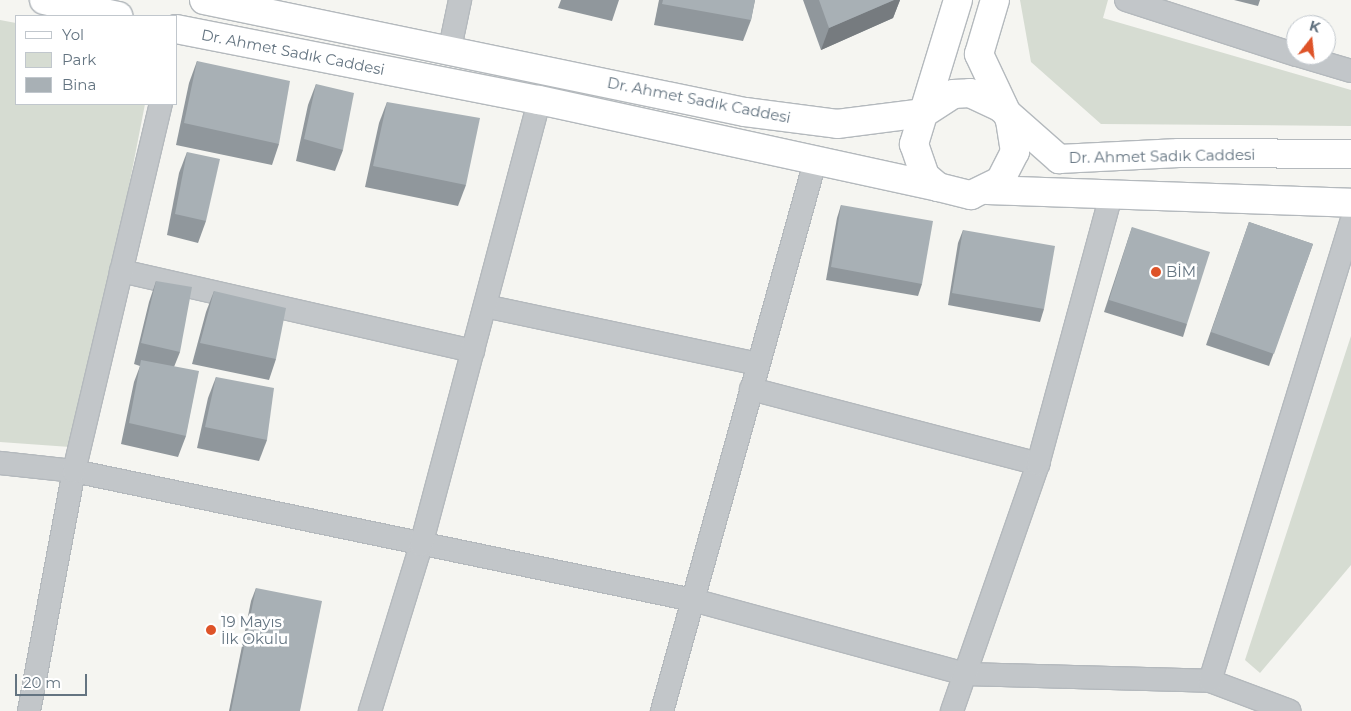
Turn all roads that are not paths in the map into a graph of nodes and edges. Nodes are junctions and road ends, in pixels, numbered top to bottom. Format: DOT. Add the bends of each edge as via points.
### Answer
graph roads {
  1 [pos="44,0"];
  2 [pos="204,0"];
  3 [pos="460,0"];
  4 [pos="958,0"];
  5 [pos="995,0"];
  6 [pos="1126,0"];
  7 [pos="113,15"];
  8 [pos="178,32"];
  9 [pos="450,48"];
  10 [pos="1286,52"];
  11 [pos="1330,65"];
  12 [pos="1351,71"];
  13 [pos="539,100"];
  14 [pos="161,105"];
  15 [pos="924,112"];
  16 [pos="1010,120"];
  17 [pos="1351,154"];
  18 [pos="815,162"];
  19 [pos="938,187"];
  20 [pos="987,190"];
  21 [pos="1111,196"];
  22 [pos="1351,203"];
  23 [pos="1351,222"];
  24 [pos="121,271"];
  25 [pos="485,306"];
  26 [pos="473,351"];
  27 [pos="758,364"];
  28 [pos="751,389"];
  29 [pos="0,463"];
  30 [pos="1038,464"];
  31 [pos="74,470"];
  32 [pos="422,545"];
  33 [pos="693,600"];
  34 [pos="965,674"];
  35 [pos="1210,681"];
  36 [pos="30,711"];
  37 [pos="370,711"];
  38 [pos="662,711"];
  39 [pos="952,711"];
  40 [pos="1290,711"];
  1 -- 7 [label="street"];
  2 -- 9 [label="street, Dr. Ahmet Sadık Caddesi"];
  3 -- 9 [label="street"];
  4 -- 15 [label="street"];
  5 -- 16 [label="street" via="979,54"];
  6 -- 10 [label="street"];
  8 -- 13 [label="street, Dr. Ahmet Sadık Caddesi"];
  9 -- 15 [label="street, Dr. Ahmet Sadık Caddesi" via="754,114 836,124"];
  11 -- 12 [label="street"];
  13 -- 18 [label="street, Dr. Ahmet Sadık Caddesi"];
  13 -- 25 [label="street"];
  14 -- 24 [label="street"];
  15 -- 16 [label="street, Dr. Ahmet Sadık Caddesi" via="952,94 970,94 987,98"];
  15 -- 19 [label="street" via="916,128 917,162"];
  16 -- 17 [label="street, Dr. Ahmet Sadık Caddesi" via="1059,159 1179,153"];
  16 -- 20 [label="street" via="1015,136 1013,160 1000,180"];
  18 -- 19 [label="street, Dr. Ahmet Sadık Caddesi"];
  18 -- 27 [label="street"];
  19 -- 20 [label="street" via="971,194"];
  20 -- 21 [label="street"];
  21 -- 22 [label="street"];
  21 -- 30 [label="street"];
  23 -- 35 [label="street"];
  24 -- 26 [label="street"];
  24 -- 31 [label="street"];
  25 -- 26 [label="street"];
  25 -- 27 [label="street"];
  26 -- 32 [label="street"];
  27 -- 28 [label="street"];
  28 -- 30 [label="street"];
  28 -- 33 [label="street"];
  29 -- 31 [label="street"];
  30 -- 34 [label="street"];
  31 -- 32 [label="street"];
  31 -- 36 [label="street"];
  32 -- 33 [label="street"];
  32 -- 37 [label="street"];
  33 -- 34 [label="street"];
  33 -- 38 [label="street"];
  34 -- 35 [label="street"];
  34 -- 39 [label="street"];
  35 -- 40 [label="street"];
}
